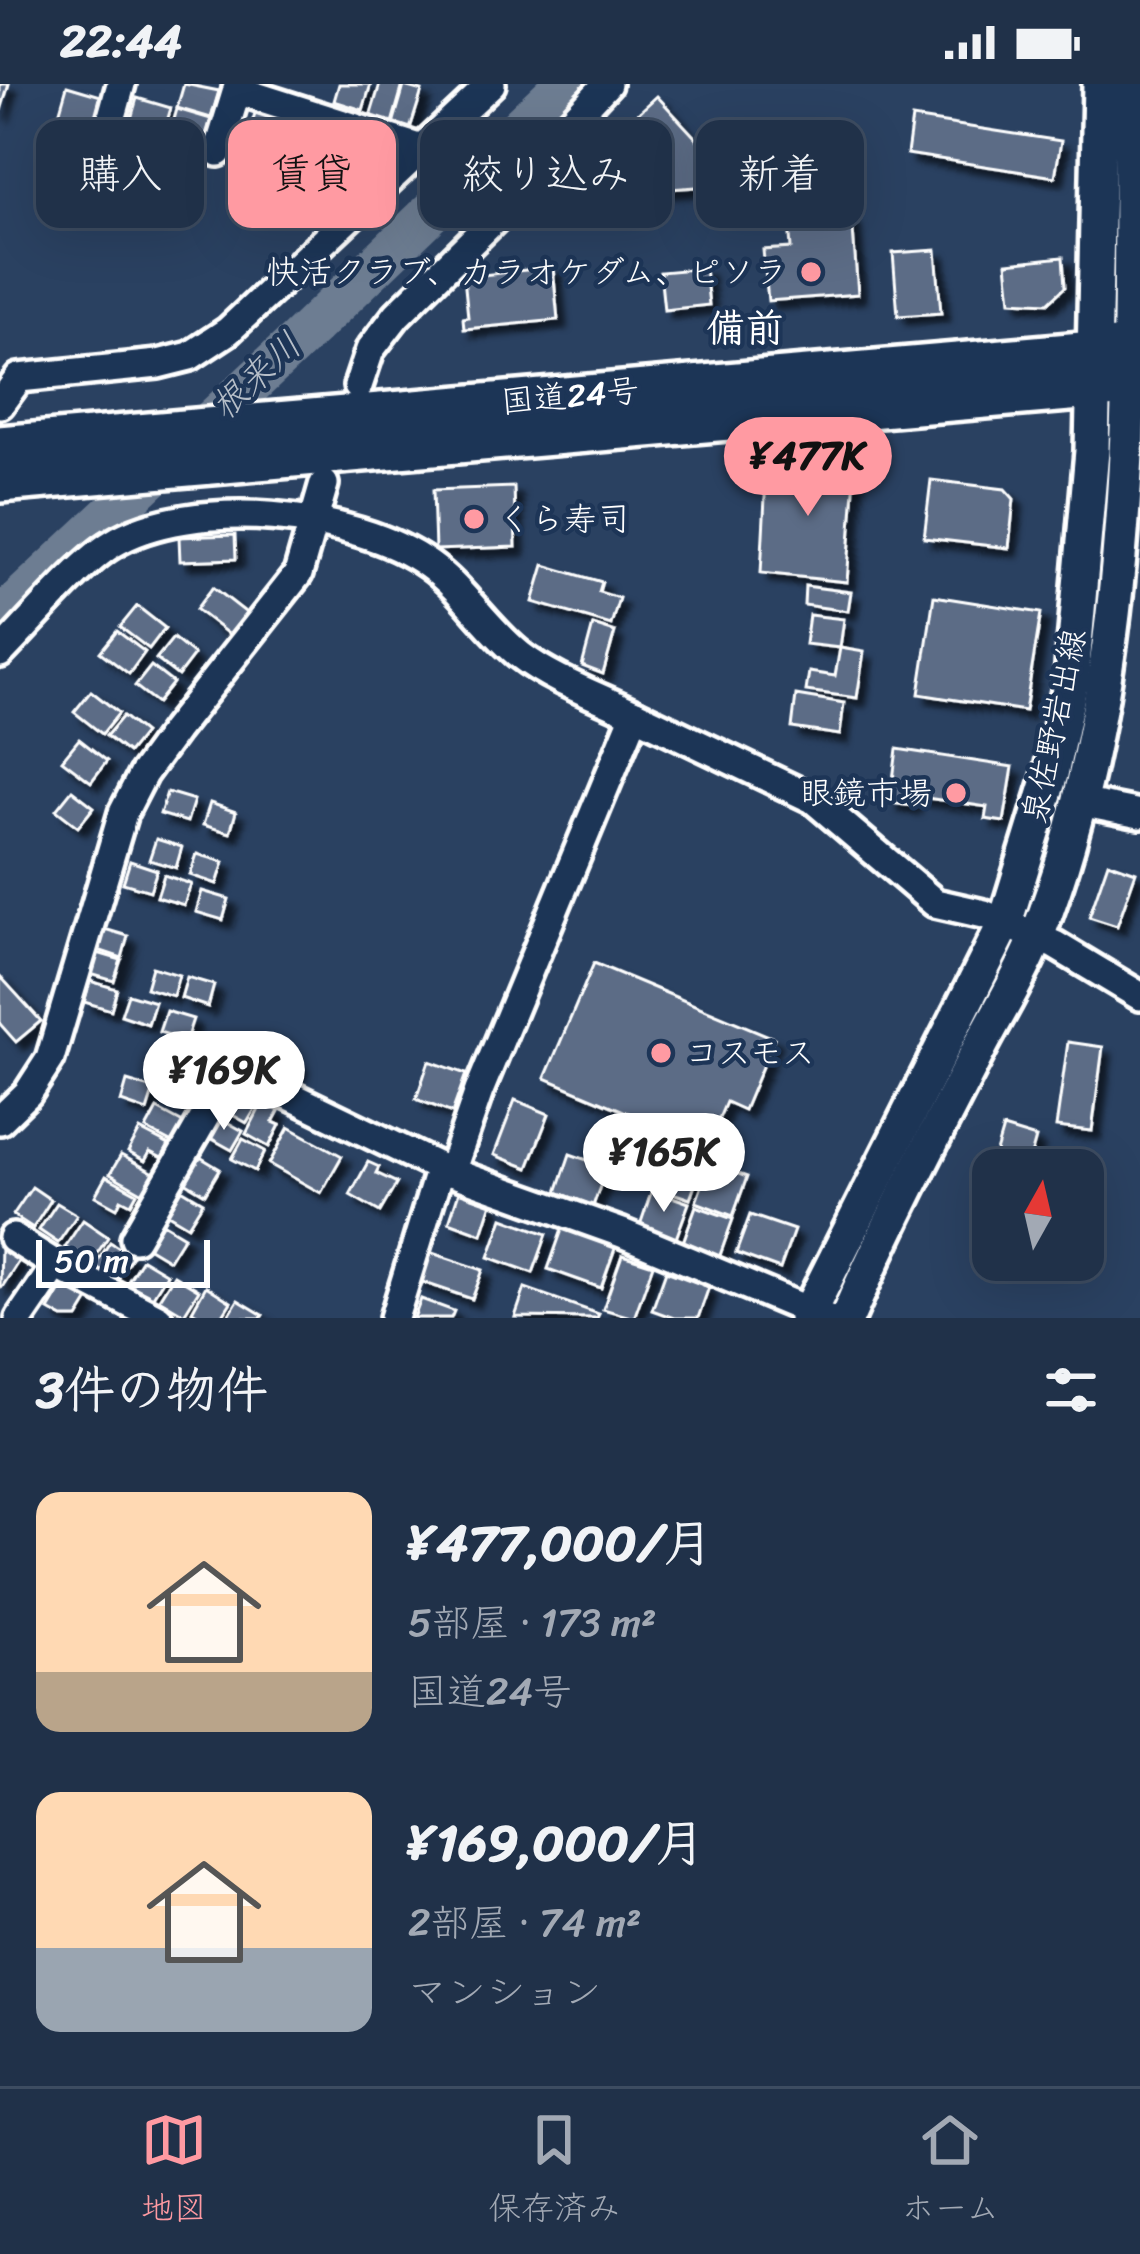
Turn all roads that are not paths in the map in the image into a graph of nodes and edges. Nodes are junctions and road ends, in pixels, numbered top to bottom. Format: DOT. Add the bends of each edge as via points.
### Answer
graph roads {
  1 [pos="121,84"];
  2 [pos="491,84"];
  3 [pos="608,84"];
  4 [pos="1100,84"];
  5 [pos="1131,84"];
  6 [pos="237,87"];
  7 [pos="111,120"];
  8 [pos="453,120"];
  9 [pos="420,148"];
  10 [pos="420,151"];
  11 [pos="218,152"];
  12 [pos="1121,367"];
  13 [pos="358,386"];
  14 [pos="0,404"];
  15 [pos="0,446"];
  16 [pos="0,482"];
  17 [pos="324,484"];
  18 [pos="312,519"];
  19 [pos="0,652"];
  20 [pos="635,714"];
  21 [pos="1080,802"];
  22 [pos="1140,814"];
  23 [pos="1005,923"];
  24 [pos="1037,937"];
  25 [pos="1140,996"];
  26 [pos="0,1120"];
  27 [pos="446,1170"];
  28 [pos="13,1238"];
  29 [pos="135,1238"];
  30 [pos="56,1264"];
  31 [pos="814,1316"];
  32 [pos="20,1318"];
  33 [pos="158,1318"];
  34 [pos="394,1318"];
  35 [pos="847,1318"];
  1 -- 7 [label="street"];
  2 -- 8 [label="street"];
  3 -- 13 [label="street" via="539,156 512,203 397,315 370,350"];
  4 -- 12 [label="main road, 泉佐野岩出線"];
  5 -- 12 [label="main road, 泉佐野岩出線"];
  6 -- 9 [label="street"];
  6 -- 11 [label="street"];
  10 -- 14 [label="street" via="228,331 190,356 19,378"];
  12 -- 15 [label="highway, 国道24号"];
  12 -- 16 [label="highway, 国道24号"];
  12 -- 21 [label="main road, 泉佐野岩出線" via="1112,629"];
  12 -- 23 [label="main road, 泉佐野岩出線" via="1072,677"];
  17 -- 18 [label="street"];
  18 -- 19 [label="street" via="195,520 139,530 107,546"];
  18 -- 20 [label="street" via="429,564 522,657"];
  18 -- 26 [label="street" via="298,574 143,774 123,813 50,1059"];
  20 -- 23 [label="street" via="813,799 935,903"];
  20 -- 27 [label="street"];
  21 -- 22 [label="street"];
  21 -- 24 [label="main road, 泉佐野岩出線"];
  23 -- 24 [label="street"];
  23 -- 31 [label="main road, 泉佐野岩出線"];
  24 -- 25 [label="street"];
  24 -- 35 [label="main road, 泉佐野岩出線"];
  27 -- 29 [label="street" via="233,1067"];
  27 -- 31 [label="street" via="622,1233"];
  27 -- 34 [label="street"];
  28 -- 30 [label="street"];
  30 -- 32 [label="street"];
  30 -- 33 [label="street"];
}
